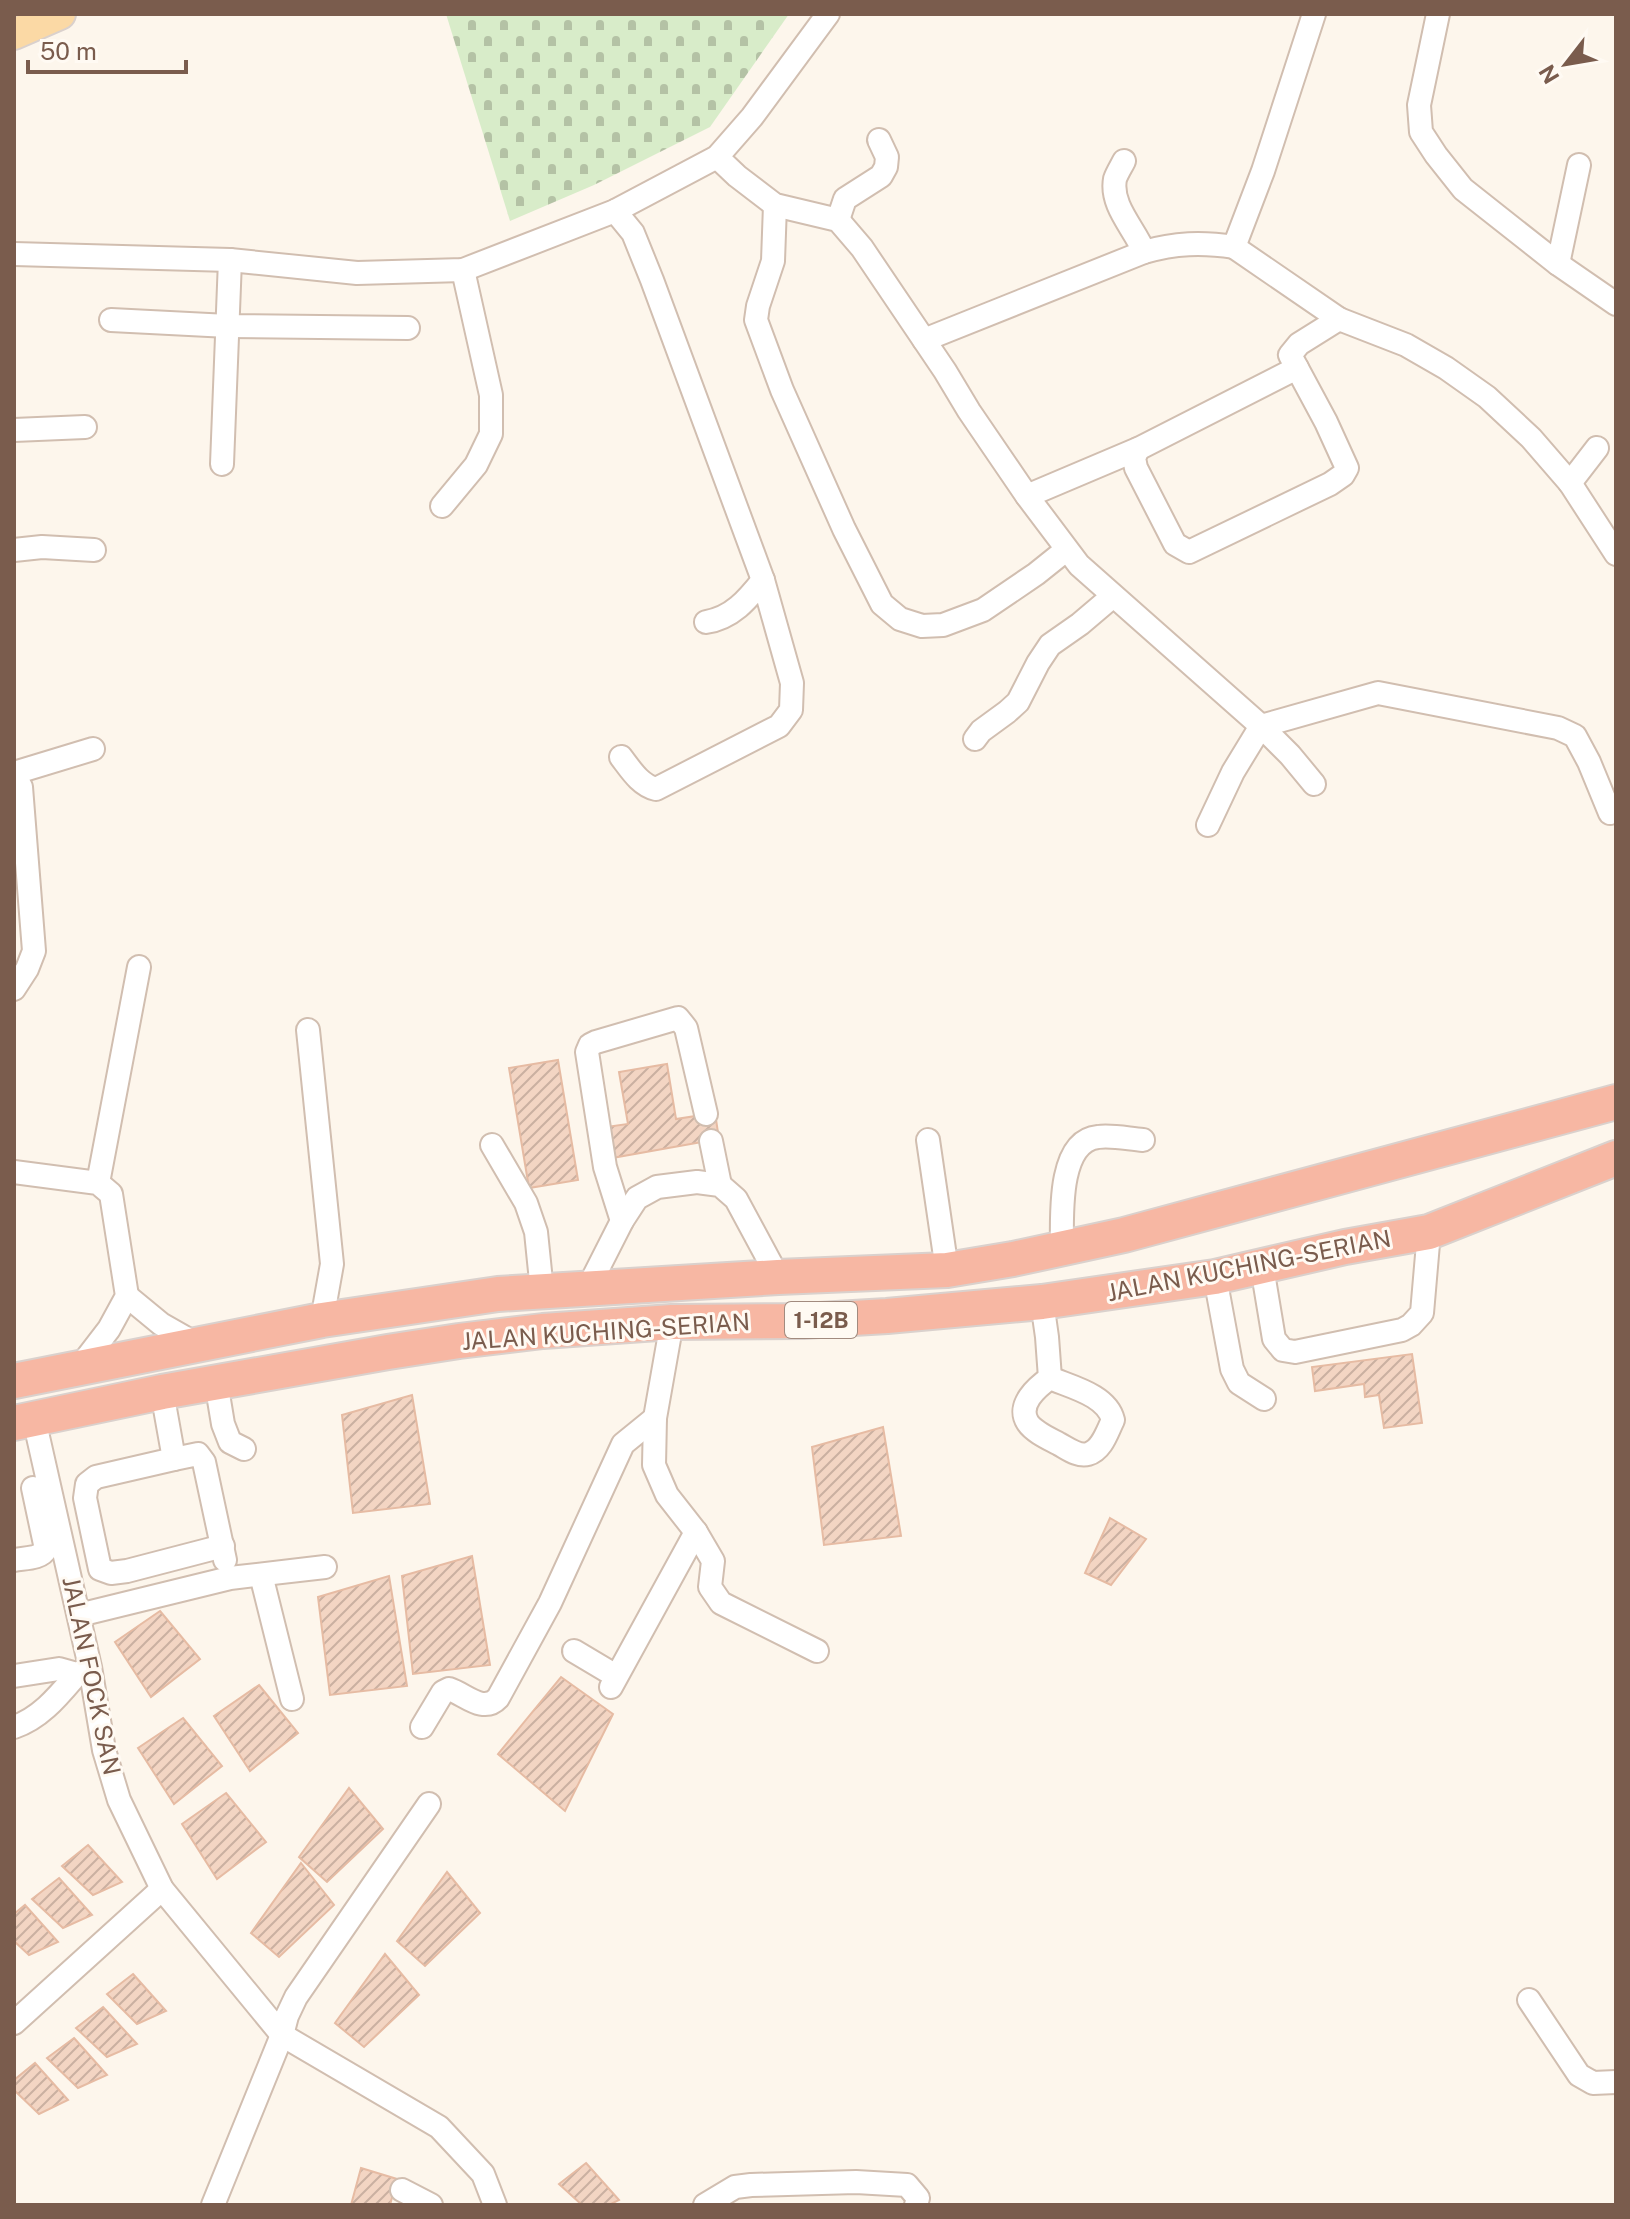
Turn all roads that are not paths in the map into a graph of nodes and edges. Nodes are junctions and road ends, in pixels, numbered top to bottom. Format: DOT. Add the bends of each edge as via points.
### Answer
graph roads {
  1 [pos="60,14"];
  2 [pos="828,14"];
  3 [pos="1314,14"];
  4 [pos="1438,14"];
  5 [pos="14,34"];
  6 [pos="879,140"];
  7 [pos="717,157"];
  8 [pos="1124,161"];
  9 [pos="1579,165"];
  10 [pos="775,205"];
  11 [pos="615,211"];
  12 [pos="838,220"];
  13 [pos="1234,247"];
  14 [pos="1144,252"];
  15 [pos="14,254"];
  16 [pos="230,260"];
  17 [pos="1558,264"];
  18 [pos="463,270"];
  19 [pos="1615,302"];
  20 [pos="1339,319"];
  21 [pos="111,320"];
  22 [pos="228,326"];
  23 [pos="408,328"];
  24 [pos="924,340"];
  25 [pos="1297,368"];
  26 [pos="85,427"];
  27 [pos="14,430"];
  28 [pos="1597,448"];
  29 [pos="1138,449"];
  30 [pos="222,464"];
  31 [pos="1570,483"];
  32 [pos="1027,496"];
  33 [pos="442,506"];
  34 [pos="14,550"];
  35 [pos="94,550"];
  36 [pos="1066,550"];
  37 [pos="1616,554"];
  38 [pos="763,580"];
  39 [pos="1113,596"];
  40 [pos="706,622"];
  41 [pos="1261,726"];
  42 [pos="975,739"];
  43 [pos="93,749"];
  44 [pos="621,757"];
  45 [pos="14,774"];
  46 [pos="1314,784"];
  47 [pos="1610,813"];
  48 [pos="1208,825"];
  49 [pos="139,967"];
  50 [pos="14,989"];
  51 [pos="308,1030"];
  52 [pos="1616,1102"];
  53 [pos="706,1114"];
  54 [pos="928,1140"];
  55 [pos="1143,1140"];
  56 [pos="711,1141"];
  57 [pos="492,1145"];
  58 [pos="1616,1158"];
  59 [pos="14,1172"];
  60 [pos="98,1183"];
  61 [pos="720,1185"];
  62 [pos="622,1221"];
  63 [pos="1429,1232"];
  64 [pos="1062,1249"];
  65 [pos="1262,1267"];
  66 [pos="947,1270"];
  67 [pos="778,1277"];
  68 [pos="1215,1277"];
  69 [pos="588,1288"];
  70 [pos="542,1291"];
  71 [pos="127,1296"];
  72 [pos="1042,1302"];
  73 [pos="322,1320"];
  74 [pos="672,1322"];
  75 [pos="198,1345"];
  76 [pos="79,1368"];
  77 [pos="1050,1378"];
  78 [pos="14,1381"];
  79 [pos="216,1382"];
  80 [pos="162,1392"];
  81 [pos="1264,1399"];
  82 [pos="655,1418"];
  83 [pos="24,1421"];
  84 [pos="244,1449"];
  85 [pos="174,1459"];
  86 [pos="32,1488"];
  87 [pos="696,1532"];
  88 [pos="223,1546"];
  89 [pos="14,1560"];
  90 [pos="325,1567"];
  91 [pos="261,1575"];
  92 [pos="230,1578"];
  93 [pos="79,1615"];
  94 [pos="574,1651"];
  95 [pos="817,1651"];
  96 [pos="84,1671"];
  97 [pos="14,1676"];
  98 [pos="292,1699"];
  99 [pos="14,1727"];
  100 [pos="422,1727"];
  101 [pos="429,1804"];
  102 [pos="162,1889"];
  103 [pos="1529,2000"];
  104 [pos="14,2023"];
  105 [pos="282,2035"];
  106 [pos="1616,2082"];
  107 [pos="402,2190"];
  108 [pos="213,2205"];
  109 [pos="431,2205"];
  110 [pos="495,2205"];
  111 [pos="705,2205"];
  112 [pos="916,2205"];
  1 -- 5 [label="main road"];
  2 -- 7 [label="street"];
  3 -- 13 [label="street"];
  4 -- 17 [label="street" via="1419,105 1421,132 1463,189"];
  6 -- 12 [label="street" via="886,167 881,176 845,199"];
  7 -- 10 [label="street"];
  7 -- 11 [label="street"];
  8 -- 14 [label="street" via="1115,180 1118,199"];
  9 -- 17 [label="street"];
  10 -- 12 [label="street"];
  10 -- 36 [label="street" via="773,261 756,320 782,390 882,604 900,619 943,625 983,610"];
  11 -- 18 [label="street"];
  11 -- 38 [label="street" via="633,233 652,280"];
  12 -- 24 [label="street"];
  13 -- 14 [label="street" via="1191,243"];
  13 -- 20 [label="street"];
  14 -- 24 [label="street"];
  15 -- 16 [label="street"];
  16 -- 18 [label="street" via="357,273"];
  16 -- 22 [label="street"];
  17 -- 19 [label="street"];
  18 -- 33 [label="street" via="491,395 491,434 476,465"];
  20 -- 25 [label="street" via="1299,344 1290,355"];
  20 -- 31 [label="street" via="1406,345 1487,397"];
  21 -- 22 [label="street"];
  22 -- 23 [label="street"];
  22 -- 30 [label="street"];
  24 -- 32 [label="street"];
  25 -- 29 [label="street"];
  25 -- 29 [label="street" via="1347,468 1330,484 1189,552 1175,544 1136,468"];
  26 -- 27 [label="street"];
  28 -- 31 [label="street"];
  29 -- 32 [label="street"];
  31 -- 37 [label="street"];
  32 -- 36 [label="street"];
  34 -- 35 [label="street"];
  36 -- 39 [label="street"];
  38 -- 40 [label="street" via="727,616"];
  38 -- 44 [label="street" via="792,683 791,710 779,726 656,789 641,782"];
  39 -- 41 [label="street"];
  39 -- 42 [label="street" via="1050,645 1018,702"];
  41 -- 46 [label="street"];
  41 -- 47 [label="street" via="1378,693 1558,728 1575,736"];
  41 -- 48 [label="street"];
  43 -- 45 [label="street"];
  45 -- 50 [label="street" via="21,787 34,951"];
  49 -- 60 [label="street"];
  51 -- 73 [label="street" via="332,1264"];
  52 -- 64 [label="highway, JALAN KUCHING-SERIAN"];
  53 -- 62 [label="street" via="686,1028 678,1018 590,1045 605,1167"];
  54 -- 66 [label="street"];
  55 -- 64 [label="street" via="1097,1136 1082,1142 1063,1184"];
  56 -- 61 [label="street"];
  57 -- 70 [label="street" via="526,1203 536,1232"];
  58 -- 63 [label="highway, JALAN KUCHING-SERIAN / 1-12B"];
  59 -- 60 [label="street"];
  60 -- 71 [label="street" via="111,1194"];
  61 -- 62 [label="street" via="657,1187 637,1198"];
  61 -- 67 [label="street" via="736,1199"];
  62 -- 69 [label="street"];
  63 -- 65 [label="highway, JALAN KUCHING-SERIAN / 1-12B"];
  63 -- 65 [label="street" via="1422,1313 1402,1330 1283,1350 1274,1339"];
  64 -- 66 [label="highway, JALAN KUCHING-SERIAN"];
  65 -- 68 [label="highway, JALAN KUCHING-SERIAN / 1-12B"];
  66 -- 67 [label="highway, JALAN KUCHING-SERIAN"];
  67 -- 69 [label="highway, JALAN KUCHING-SERIAN"];
  68 -- 72 [label="highway, JALAN KUCHING-SERIAN / 1-12B"];
  68 -- 81 [label="street" via="1232,1369 1239,1383"];
  69 -- 70 [label="highway, JALAN KUCHING-SERIAN"];
  70 -- 73 [label="highway, JALAN KUCHING-SERIAN"];
  71 -- 75 [label="street"];
  71 -- 76 [label="street"];
  72 -- 74 [label="highway, JALAN KUCHING-SERIAN / 1-12B" via="803,1321"];
  72 -- 77 [label="street"];
  73 -- 75 [label="highway, JALAN KUCHING-SERIAN"];
  74 -- 79 [label="highway, JALAN KUCHING-SERIAN / 1-12B" via="459,1341"];
  74 -- 82 [label="street"];
  75 -- 76 [label="highway, JALAN KUCHING-SERIAN"];
  76 -- 78 [label="highway, JALAN KUCHING-SERIAN"];
  79 -- 80 [label="highway, JALAN KUCHING-SERIAN / 1-12B"];
  79 -- 84 [label="street" via="230,1442"];
  80 -- 83 [label="highway, JALAN KUCHING-SERIAN / 1-12B"];
  80 -- 85 [label="street"];
  82 -- 87 [label="street" via="654,1465 667,1495"];
  82 -- 100 [label="street" via="623,1444 550,1603 498,1698 484,1705 449,1689"];
  83 -- 86 [label="street, JALAN FOCK SAN"];
  85 -- 88 [label="street" via="198,1454 204,1462"];
  85 -- 88 [label="street" via="96,1477 87,1484 85,1498 100,1569 127,1571"];
  86 -- 89 [label="street" via="46,1549 38,1556"];
  86 -- 93 [label="street, JALAN FOCK SAN"];
  87 -- 94 [label="street" via="614,1681"];
  87 -- 95 [label="street" via="713,1561 710,1587 721,1603"];
  88 -- 92 [label="street"];
  90 -- 91 [label="street"];
  91 -- 92 [label="street"];
  91 -- 98 [label="street"];
  92 -- 93 [label="street"];
  93 -- 96 [label="street, JALAN FOCK SAN"];
  96 -- 97 [label="street"];
  96 -- 99 [label="street" via="51,1704"];
  96 -- 102 [label="street, JALAN FOCK SAN" via="119,1800"];
  101 -- 105 [label="street" via="296,1997"];
  102 -- 104 [label="street"];
  102 -- 105 [label="street, JALAN FOCK SAN"];
  103 -- 106 [label="street" via="1579,2075 1593,2083"];
  105 -- 108 [label="street"];
  105 -- 110 [label="street, JALAN FOCK SAN" via="439,2127 483,2174"];
  107 -- 109 [label="street"];
  111 -- 112 [label="street" via="735,2187 856,2182 907,2185 918,2198"];
}
